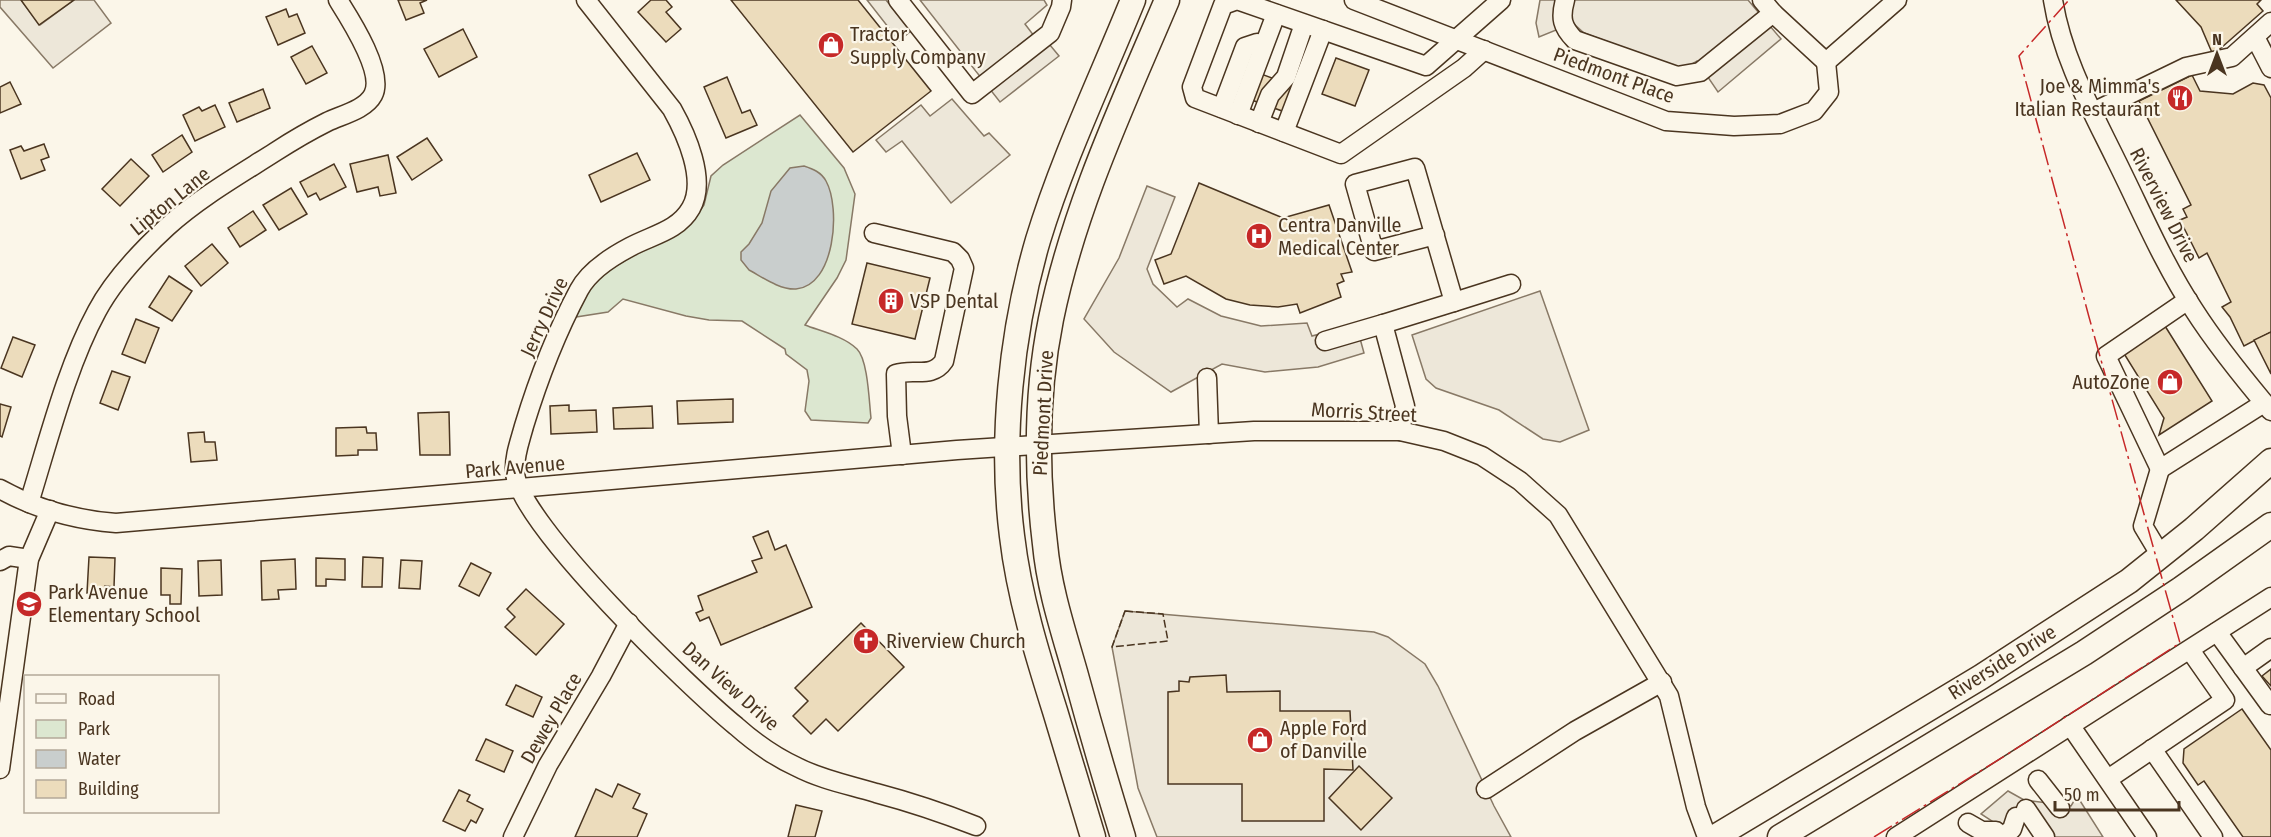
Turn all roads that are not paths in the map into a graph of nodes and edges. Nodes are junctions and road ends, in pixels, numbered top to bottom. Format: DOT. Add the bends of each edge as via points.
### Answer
graph roads {
  1 [pos="338,0"];
  2 [pos="586,0"];
  3 [pos="898,0"];
  4 [pos="1062,0"];
  5 [pos="1133,0"];
  6 [pos="1167,0"];
  7 [pos="1354,0"];
  8 [pos="1501,0"];
  9 [pos="1565,0"];
  10 [pos="1897,0"];
  11 [pos="2053,0"];
  12 [pos="1768,6"];
  13 [pos="1296,20"];
  14 [pos="2271,22"];
  15 [pos="2255,37"];
  16 [pos="1456,39"];
  17 [pos="1484,50"];
  18 [pos="1826,62"];
  19 [pos="2271,68"];
  20 [pos="1230,112"];
  21 [pos="2093,112"];
  22 [pos="1260,123"];
  23 [pos="1281,131"];
  24 [pos="874,233"];
  25 [pos="1435,235"];
  26 [pos="1511,284"];
  27 [pos="2188,300"];
  28 [pos="1454,302"];
  29 [pos="1383,324"];
  30 [pos="1325,341"];
  31 [pos="1207,378"];
  32 [pos="2268,407"];
  33 [pos="1400,432"];
  34 [pos="1209,434"];
  35 [pos="1038,446"];
  36 [pos="1008,447"];
  37 [pos="902,455"];
  38 [pos="2271,460"];
  39 [pos="2160,469"];
  40 [pos="0,489"];
  41 [pos="518,489"];
  42 [pos="29,503"];
  43 [pos="50,510"];
  44 [pos="2271,525"];
  45 [pos="2161,556"];
  46 [pos="29,559"];
  47 [pos="0,561"];
  48 [pos="2271,597"];
  49 [pos="629,623"];
  50 [pos="2217,632"];
  51 [pos="2190,650"];
  52 [pos="7,653"];
  53 [pos="2268,656"];
  54 [pos="2243,668"];
  55 [pos="1662,682"];
  56 [pos="2271,704"];
  57 [pos="2070,725"];
  58 [pos="2152,749"];
  59 [pos="0,769"];
  60 [pos="1102,769"];
  61 [pos="1073,771"];
  62 [pos="2108,779"];
  63 [pos="2038,780"];
  64 [pos="1486,789"];
  65 [pos="2021,813"];
  66 [pos="1968,823"];
  67 [pos="976,826"];
  68 [pos="1999,834"];
  69 [pos="513,837"];
  70 [pos="1078,837"];
  71 [pos="1093,837"];
  72 [pos="1123,837"];
  73 [pos="1128,837"];
  74 [pos="1707,837"];
  75 [pos="1715,837"];
  76 [pos="1780,837"];
  77 [pos="1896,837"];
  78 [pos="2045,837"];
  79 [pos="2147,837"];
  80 [pos="2213,837"];
  1 -- 42 [label="street, Lipton Lane" via="365,49 375,76 374,93 369,101 284,146 215,191 168,226 114,285 83,339"];
  2 -- 41 [label="street, Jerry Drive" via="678,118 693,156 695,196 683,219 597,269 580,288 531,404 515,458"];
  3 -- 4 [label="street" via="972,94 1050,33"];
  5 -- 36 [label="main road, Piedmont Drive" via="1060,177 1038,241 1016,346"];
  6 -- 35 [label="main road, Piedmont Drive" via="1086,195 1067,253 1045,355"];
  7 -- 16 [label="street, Piedmont Place"];
  8 -- 16 [label="street"];
  9 -- 12 [label="street" via="1560,16 1565,31 1575,40 1677,76 1700,72"];
  10 -- 18 [label="street"];
  11 -- 21 [label="street, Riverview Drive" via="2065,51"];
  12 -- 18 [label="street"];
  13 -- 16 [label="street" via="1426,66"];
  13 -- 20 [label="street"];
  13 -- 20 [label="street" via="1245,48"];
  13 -- 20 [label="street" via="1237,0 1223,5 1192,87 1195,98"];
  13 -- 22 [label="street" via="1286,77 1270,95"];
  13 -- 23 [label="street"];
  14 -- 15 [label="street"];
  15 -- 19 [label="street"];
  15 -- 21 [label="street" via="2232,57 2186,67"];
  16 -- 17 [label="street, Piedmont Place"];
  17 -- 18 [label="street, Piedmont Place" via="1666,121 1734,126 1780,124 1814,111 1829,92"];
  17 -- 23 [label="street" via="1341,153"];
  20 -- 22 [label="street"];
  21 -- 27 [label="street, Riverview Drive"];
  22 -- 23 [label="street"];
  24 -- 37 [label="street" via="953,252 964,268 945,362 933,371 896,374"];
  25 -- 25 [label="street" via="1415,168 1355,184 1374,251"];
  25 -- 28 [label="street"];
  26 -- 28 [label="street"];
  27 -- 32 [label="street, Riverview Drive"];
  27 -- 39 [label="street" via="2106,356"];
  28 -- 29 [label="street"];
  29 -- 30 [label="street"];
  29 -- 33 [label="street" via="1405,406"];
  31 -- 34 [label="street"];
  32 -- 39 [label="street"];
  33 -- 34 [label="street, Morris Street"];
  33 -- 55 [label="street, Morris Street" via="1444,441 1482,456 1520,481 1558,515"];
  34 -- 35 [label="street, Morris Street"];
  35 -- 36 [label="street, Park Avenue"];
  35 -- 60 [label="main road, Piedmont Drive" via="1045,545 1054,599"];
  36 -- 37 [label="street, Park Avenue"];
  36 -- 61 [label="main road, Piedmont Drive" via="1012,535 1027,620"];
  37 -- 41 [label="street, Park Avenue"];
  38 -- 45 [label="main road, Riverside Drive"];
  39 -- 45 [label="street" via="2143,526"];
  40 -- 42 [label="street, Park Avenue"];
  41 -- 43 [label="street, Park Avenue" via="116,524"];
  41 -- 49 [label="street, Dan View Drive" via="556,544"];
  42 -- 43 [label="street, Park Avenue"];
  43 -- 46 [label="street"];
  44 -- 76 [label="main road, Riverside Drive" via="2084,653"];
  45 -- 75 [label="main road, Riverside Drive" via="1981,677"];
  46 -- 47 [label="street" via="9,556"];
  46 -- 52 [label="street"];
  48 -- 50 [label="street"];
  49 -- 67 [label="street, Dan View Drive" via="737,728 795,766"];
  49 -- 69 [label="street, Dewey Place" via="548,765"];
  50 -- 51 [label="street"];
  50 -- 54 [label="street"];
  51 -- 57 [label="street"];
  51 -- 58 [label="street" via="2225,700"];
  52 -- 59 [label="street"];
  53 -- 54 [label="street"];
  54 -- 56 [label="street"];
  55 -- 64 [label="street" via="1575,731"];
  55 -- 74 [label="street, Morris Street" via="1670,696 1696,807"];
  57 -- 62 [label="street"];
  57 -- 77 [label="street"];
  58 -- 62 [label="street"];
  58 -- 80 [label="street"];
  60 -- 72 [label="main road, Piedmont Drive"];
  60 -- 73 [label="main road" via="1113,787"];
  61 -- 70 [label="main road"];
  61 -- 71 [label="main road, Piedmont Drive"];
  62 -- 79 [label="street"];
  63 -- 65 [label="street" via="2060,808"];
  65 -- 68 [label="street" via="2012,829"];
  65 -- 78 [label="street"];
  66 -- 68 [label="street"];
}
